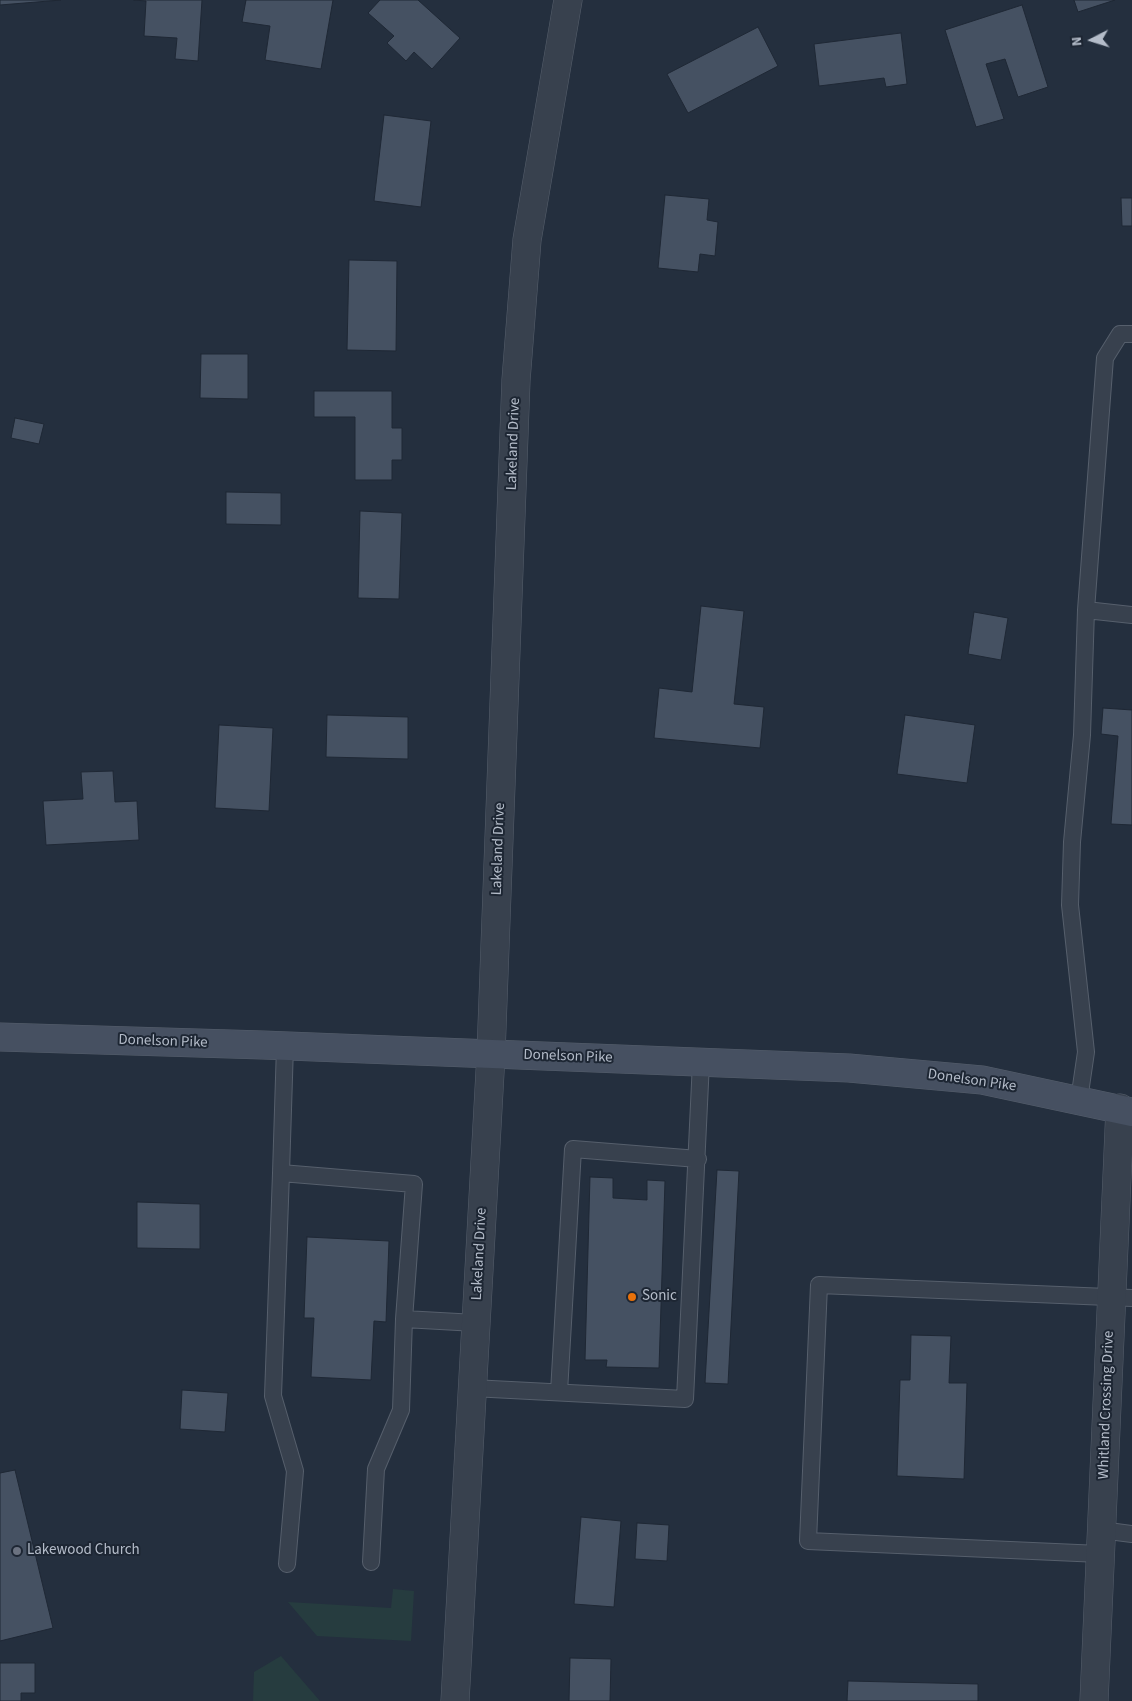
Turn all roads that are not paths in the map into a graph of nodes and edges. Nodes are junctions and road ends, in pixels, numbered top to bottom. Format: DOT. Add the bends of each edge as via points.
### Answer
graph roads {
  1 [pos="568,0"];
  2 [pos="1132,334"];
  3 [pos="1086,610"];
  4 [pos="1132,615"];
  5 [pos="0,1037"];
  6 [pos="285,1046"];
  7 [pos="491,1054"];
  8 [pos="701,1062"];
  9 [pos="1079,1100"];
  10 [pos="1126,1110"];
  11 [pos="698,1159"];
  12 [pos="281,1173"];
  13 [pos="1122,1298"];
  14 [pos="404,1319"];
  15 [pos="476,1323"];
  16 [pos="472,1388"];
  17 [pos="559,1392"];
  18 [pos="1132,1534"];
  19 [pos="1101,1542"];
  20 [pos="371,1562"];
  21 [pos="287,1564"];
  22 [pos="455,1701"];
  23 [pos="1094,1701"];
  1 -- 7 [label="street, Lakeland Drive" via="527,240 516,380"];
  2 -- 3 [label="lane" via="1120,334 1105,358"];
  3 -- 4 [label="lane"];
  3 -- 9 [label="lane" via="1082,735 1070,905 1086,1052"];
  5 -- 6 [label="main road, Donelson Pike"];
  6 -- 7 [label="main road, Donelson Pike"];
  6 -- 12 [label="lane"];
  7 -- 8 [label="main road, Donelson Pike"];
  7 -- 15 [label="street, Lakeland Drive"];
  8 -- 9 [label="main road, Donelson Pike" via="850,1068 982,1080"];
  8 -- 11 [label="lane"];
  9 -- 10 [label="main road, Donelson Pike"];
  10 -- 13 [label="street, Whitland Crossing Drive"];
  11 -- 17 [label="lane" via="684,1399"];
  11 -- 17 [label="lane" via="573,1149"];
  12 -- 14 [label="lane" via="414,1184"];
  12 -- 21 [label="lane" via="273,1396 295,1471"];
  13 -- 19 [label="street, Whitland Crossing Drive"];
  13 -- 19 [label="lane" via="819,1285 808,1541"];
  14 -- 15 [label="lane"];
  14 -- 20 [label="lane" via="401,1410 376,1469"];
  15 -- 16 [label="street, Lakeland Drive"];
  16 -- 17 [label="lane"];
  16 -- 22 [label="street, Lakeland Drive"];
  18 -- 19 [label="lane"];
  19 -- 23 [label="street, Whitland Crossing Drive"];
}
